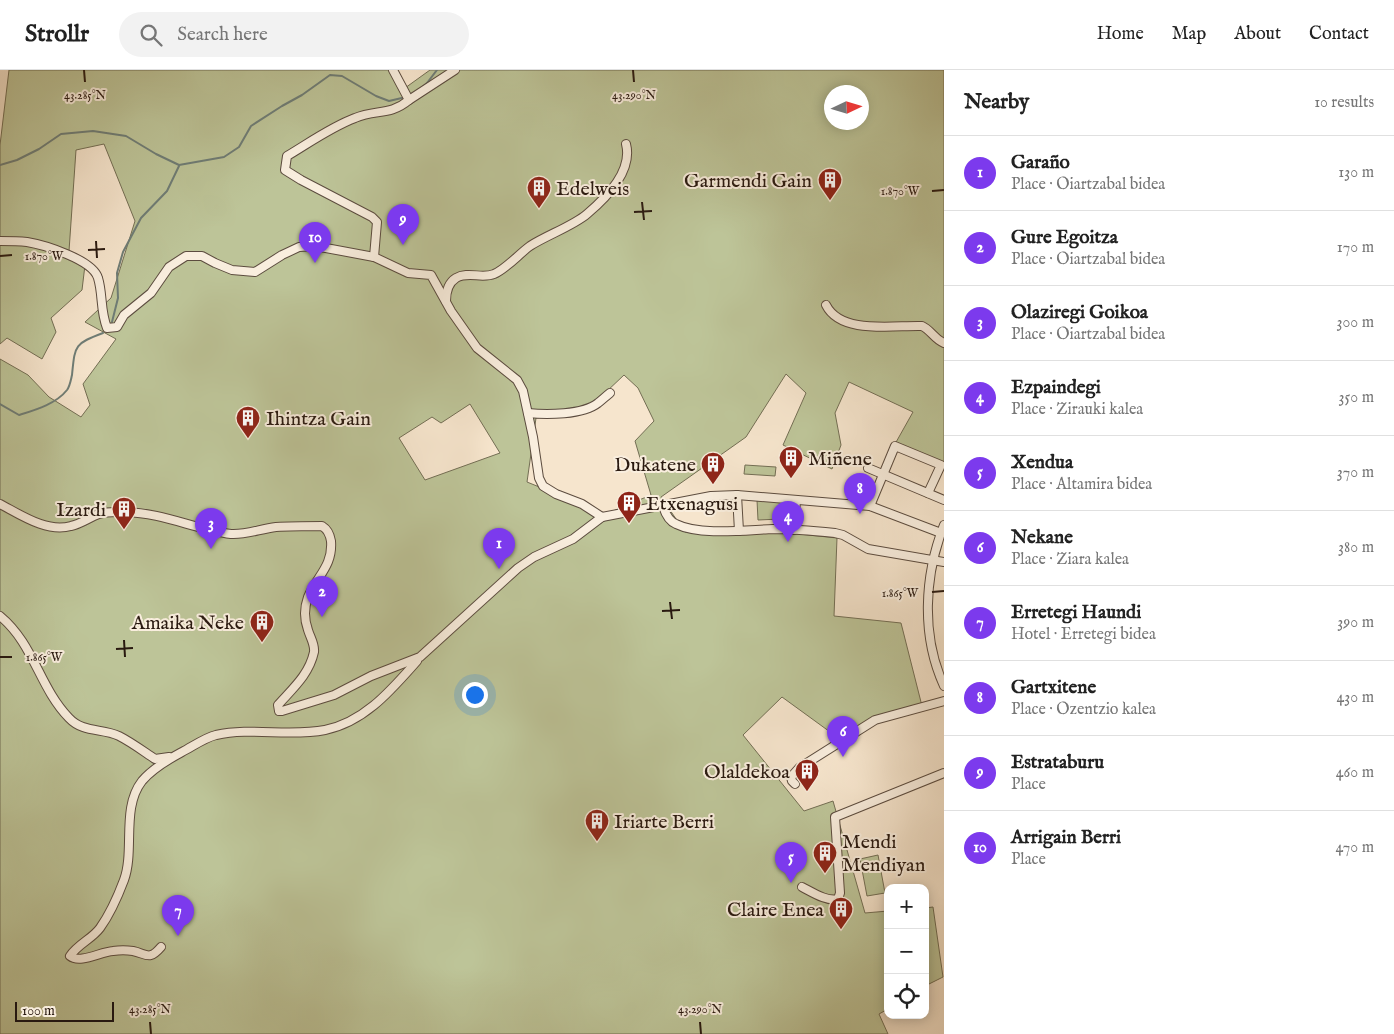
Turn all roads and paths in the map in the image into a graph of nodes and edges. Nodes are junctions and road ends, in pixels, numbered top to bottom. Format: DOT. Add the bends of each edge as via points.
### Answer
graph roads {
  1 [pos="394,70"];
  2 [pos="455,70"];
  3 [pos="408,97"];
  4 [pos="626,144"];
  5 [pos="0,241"];
  6 [pos="374,257"];
  7 [pos="446,303"];
  8 [pos="826,305"];
  9 [pos="944,343"];
  10 [pos="610,392"];
  11 [pos="528,413"];
  12 [pos="868,468"];
  13 [pos="884,474"];
  14 [pos="928,493"];
  15 [pos="737,495"];
  16 [pos="796,500"];
  17 [pos="944,500"];
  18 [pos="0,504"];
  19 [pos="663,506"];
  20 [pos="870,506"];
  21 [pos="602,517"];
  22 [pos="944,525"];
  23 [pos="794,530"];
  24 [pos="739,531"];
  25 [pos="941,534"];
  26 [pos="933,560"];
  27 [pos="944,562"];
  28 [pos="0,616"];
  29 [pos="420,657"];
  30 [pos="944,686"];
  31 [pos="944,701"];
  32 [pos="178,754"];
  33 [pos="944,773"];
  34 [pos="795,784"];
  35 [pos="802,887"];
  36 [pos="161,947"];
  1 -- 3 [label="street"];
  2 -- 3 [label="street"];
  3 -- 6 [label="street" via="399,109 356,117 325,132 287,156 284,166 301,180 377,222"];
  4 -- 7 [label="street" via="626,163 622,174 586,215 530,247 494,274 458,277 448,288"];
  5 -- 6 [label="street" via="28,242 84,262 96,272 107,328 116,327 124,315 151,293 169,267 186,256 202,256 243,272 255,272 299,247 315,246"];
  6 -- 7 [label="street" via="408,273 430,275"];
  7 -- 11 [label="street" via="477,348 518,380"];
  8 -- 9 [label="street" via="842,321 872,327 922,326"];
  10 -- 11 [label="street" via="596,405 572,412"];
  11 -- 21 [label="street" via="543,486"];
  12 -- 13 [label="street"];
  13 -- 14 [label="street"];
  13 -- 14 [label="street" via="895,446 941,465"];
  13 -- 20 [label="street"];
  14 -- 17 [label="street"];
  15 -- 16 [label="street"];
  15 -- 19 [label="street" via="711,496"];
  15 -- 24 [label="street"];
  16 -- 20 [label="street"];
  16 -- 23 [label="street"];
  18 -- 29 [label="street" via="43,525 57,527 71,526 101,513 125,512 149,513 190,526 232,534 277,527 326,528 330,537 330,559 308,597 305,610 314,651 306,673 278,705 279,711 334,695"];
  19 -- 21 [label="street"];
  19 -- 24 [label="street" via="674,523 683,527"];
  20 -- 25 [label="street"];
  21 -- 29 [label="street" via="573,539 518,568"];
  22 -- 25 [label="street"];
  23 -- 24 [label="street"];
  23 -- 26 [label="street" via="835,533 868,549"];
  25 -- 26 [label="street"];
  26 -- 27 [label="street"];
  26 -- 30 [label="street" via="928,599 930,636 933,658"];
  28 -- 32 [label="street" via="22,639 51,694 74,723 119,736 155,759"];
  29 -- 32 [label="street" via="376,704 352,720 326,730 292,734 233,732 214,736"];
  31 -- 34 [label="street" via="875,720 799,768 791,777"];
  32 -- 36 [label="street" via="142,781 131,812 125,877 118,896 100,928 70,956 81,960 124,950 150,956"];
  33 -- 35 [label="street" via="835,817 838,899"];
}
